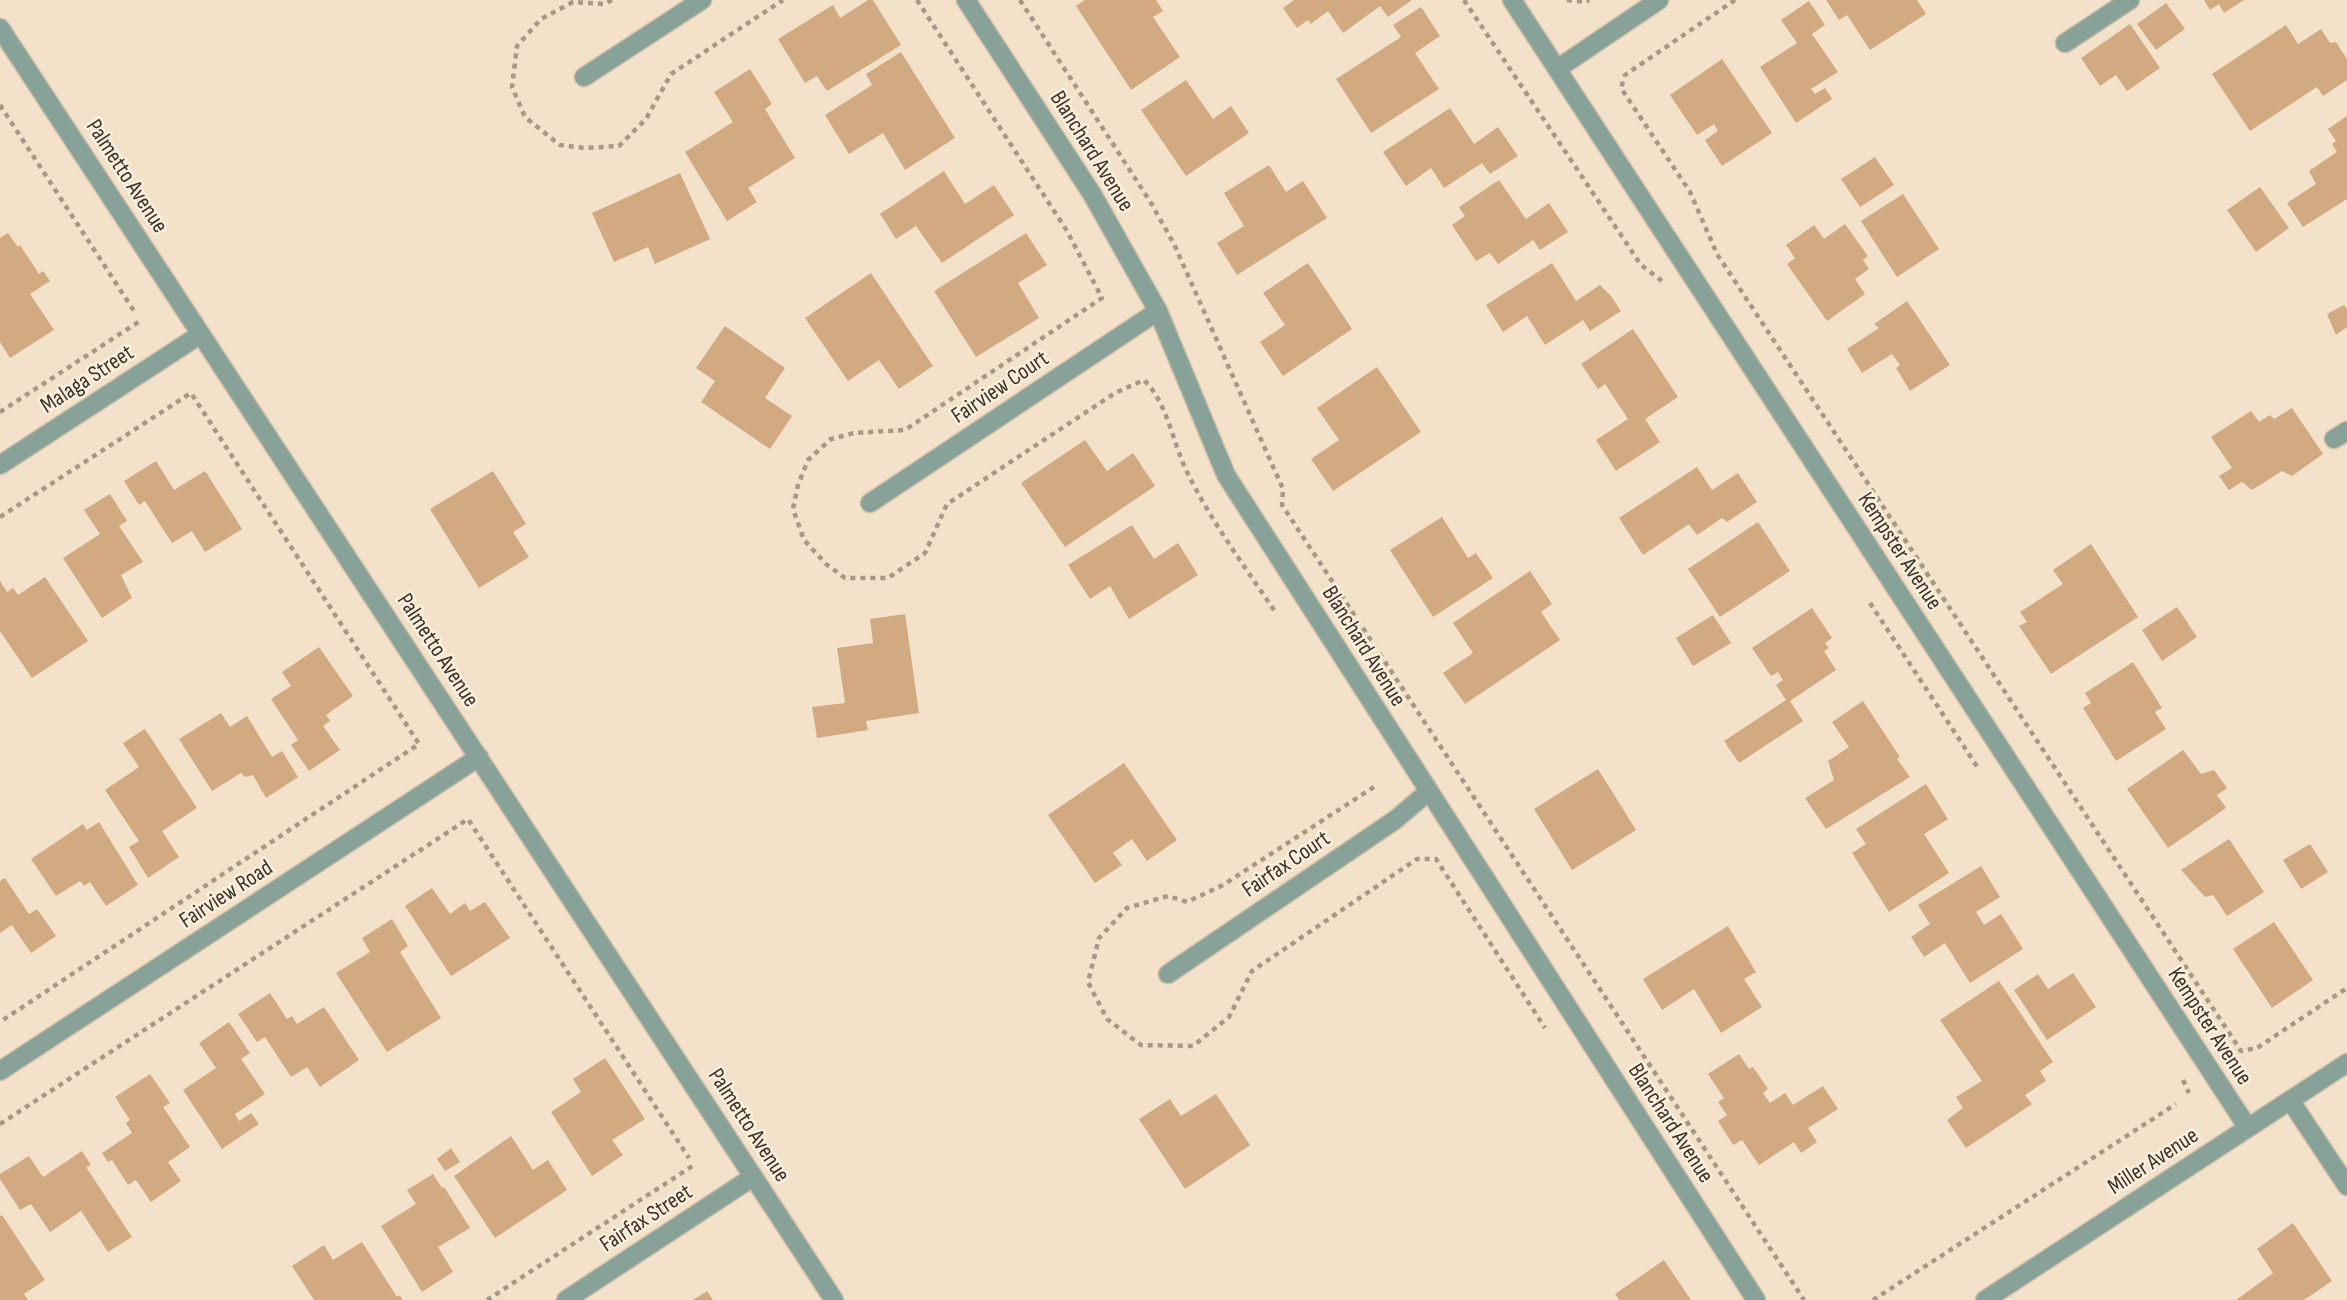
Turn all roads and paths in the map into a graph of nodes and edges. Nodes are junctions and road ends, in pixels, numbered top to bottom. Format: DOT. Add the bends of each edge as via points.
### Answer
graph roads {
  1 [pos="702,0"];
  2 [pos="917,0"];
  3 [pos="966,0"];
  4 [pos="1020,0"];
  5 [pos="1464,0"];
  6 [pos="1512,0"];
  7 [pos="1567,0"];
  8 [pos="1589,0"];
  9 [pos="1659,0"];
  10 [pos="1735,0"];
  11 [pos="2130,0"];
  12 [pos="0,28"];
  13 [pos="2064,43"];
  14 [pos="1557,69"];
  15 [pos="584,77"];
  16 [pos="0,105"];
  17 [pos="1670,292"];
  18 [pos="134,311"];
  19 [pos="1158,312"];
  20 [pos="140,321"];
  21 [pos="201,334"];
  22 [pos="0,412"];
  23 [pos="0,465"];
  24 [pos="870,503"];
  25 [pos="0,517"];
  26 [pos="1869,600"];
  27 [pos="1276,613"];
  28 [pos="479,757"];
  29 [pos="1981,772"];
  30 [pos="1374,787"];
  31 [pos="1428,792"];
  32 [pos="1168,974"];
  33 [pos="2347,988"];
  34 [pos="0,1021"];
  35 [pos="1545,1028"];
  36 [pos="2347,1063"];
  37 [pos="0,1071"];
  38 [pos="2176,1071"];
  39 [pos="2189,1093"];
  40 [pos="2290,1100"];
  41 [pos="2176,1104"];
  42 [pos="0,1124"];
  43 [pos="2248,1128"];
  44 [pos="689,1158"];
  45 [pos="694,1165"];
  46 [pos="753,1177"];
  47 [pos="2347,1186"];
  48 [pos="487,1300"];
  49 [pos="566,1300"];
  50 [pos="834,1300"];
  51 [pos="1756,1300"];
  52 [pos="1804,1300"];
  53 [pos="1873,1300"];
  54 [pos="1985,1300"];
  1 -- 15 [label="street"];
  2 -- 27 [label="path" via="1067,231 1102,298 905,430 831,439 808,460 798,485 793,509 804,540 845,578 888,578 925,553 947,504 1115,393 1144,380 1157,393 1186,471"];
  3 -- 19 [label="street, Blanchard Avenue" via="1092,194"];
  4 -- 52 [label="path" via="1174,244 1283,489 1282,505"];
  5 -- 17 [label="path" via="1641,265"];
  6 -- 14 [label="street, Kempster Avenue"];
  7 -- 8 [label="path"];
  9 -- 14 [label="street"];
  10 -- 33 [label="path" via="1625,75 1621,88 1690,192 1717,254 2241,1051 2257,1048"];
  11 -- 13 [label="street"];
  12 -- 21 [label="street, Palmetto Avenue"];
  14 -- 43 [label="street, Kempster Avenue"];
  16 -- 18 [label="path"];
  19 -- 24 [label="street, Fairview Court"];
  19 -- 31 [label="street, Blanchard Avenue" via="1226,475"];
  20 -- 22 [label="path"];
  21 -- 23 [label="street, Malaga Street"];
  21 -- 28 [label="street, Palmetto Avenue"];
  25 -- 34 [label="path" via="191,393 419,744"];
  26 -- 29 [label="path"];
  28 -- 37 [label="street, Fairview Road"];
  28 -- 46 [label="street, Palmetto Avenue"];
  30 -- 35 [label="path" via="1223,886 1187,901 1168,896 1127,908 1098,938 1088,982 1107,1019 1141,1045 1193,1046 1229,1017 1252,971 1417,859 1436,859"];
  31 -- 32 [label="street, Fairfax Court" via="1395,820"];
  31 -- 51 [label="street, Blanchard Avenue"];
  36 -- 40 [label="street, Miller Avenue"];
  38 -- 39 [label="path"];
  40 -- 43 [label="street, Miller Avenue"];
  40 -- 47 [label="street"];
  41 -- 53 [label="path"];
  42 -- 44 [label="path" via="468,819"];
  43 -- 54 [label="street, Miller Avenue"];
  45 -- 48 [label="path"];
  46 -- 49 [label="street, Fairfax Street"];
  46 -- 50 [label="street, Palmetto Avenue"];
}
